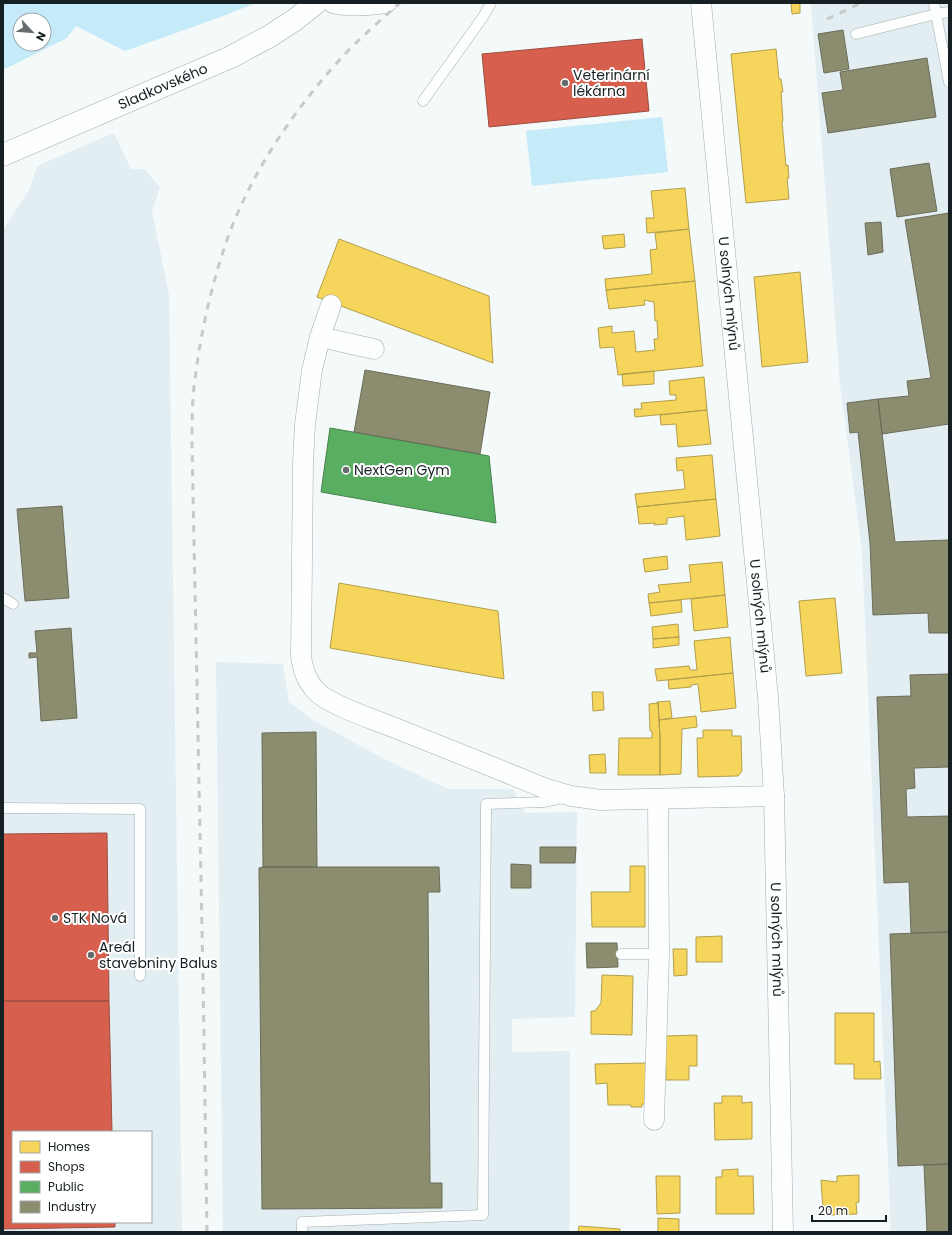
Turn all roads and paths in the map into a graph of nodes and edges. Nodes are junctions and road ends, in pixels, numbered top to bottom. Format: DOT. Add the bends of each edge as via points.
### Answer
graph roads {
  1 [pos="316,3"];
  2 [pos="333,3"];
  3 [pos="386,3"];
  4 [pos="491,3"];
  5 [pos="701,3"];
  6 [pos="934,3"];
  7 [pos="949,12"];
  8 [pos="936,14"];
  9 [pos="856,34"];
  10 [pos="949,82"];
  11 [pos="423,101"];
  12 [pos="3,155"];
  13 [pos="331,305"];
  14 [pos="320,337"];
  15 [pos="374,349"];
  16 [pos="3,598"];
  17 [pos="13,604"];
  18 [pos="571,796"];
  19 [pos="774,796"];
  20 [pos="658,799"];
  21 [pos="3,808"];
  22 [pos="621,954"];
  23 [pos="659,954"];
  24 [pos="140,976"];
  25 [pos="654,1120"];
  26 [pos="302,1232"];
  27 [pos="783,1232"];
  1 -- 12 [label="street, Sladkovského" via="270,36 231,57"];
  2 -- 3 [label="street" via="353,6"];
  4 -- 11 [label="lane"];
  5 -- 19 [label="street, U solných mlýnů" via="768,697"];
  6 -- 8 [label="lane"];
  7 -- 8 [label="lane"];
  8 -- 9 [label="lane"];
  8 -- 10 [label="lane"];
  13 -- 14 [label="street"];
  14 -- 15 [label="street"];
  14 -- 18 [label="street" via="312,370 303,463 300,637 303,670 307,679 316,692 336,704 544,788"];
  16 -- 17 [label="lane"];
  18 -- 20 [label="street" via="601,800"];
  18 -- 26 [label="lane" via="543,802 486,804 483,1215 302,1222"];
  19 -- 20 [label="street"];
  19 -- 27 [label="street, U solných mlýnů"];
  20 -- 23 [label="street"];
  21 -- 24 [label="lane" via="140,809"];
  22 -- 23 [label="lane"];
  23 -- 25 [label="street"];
}
